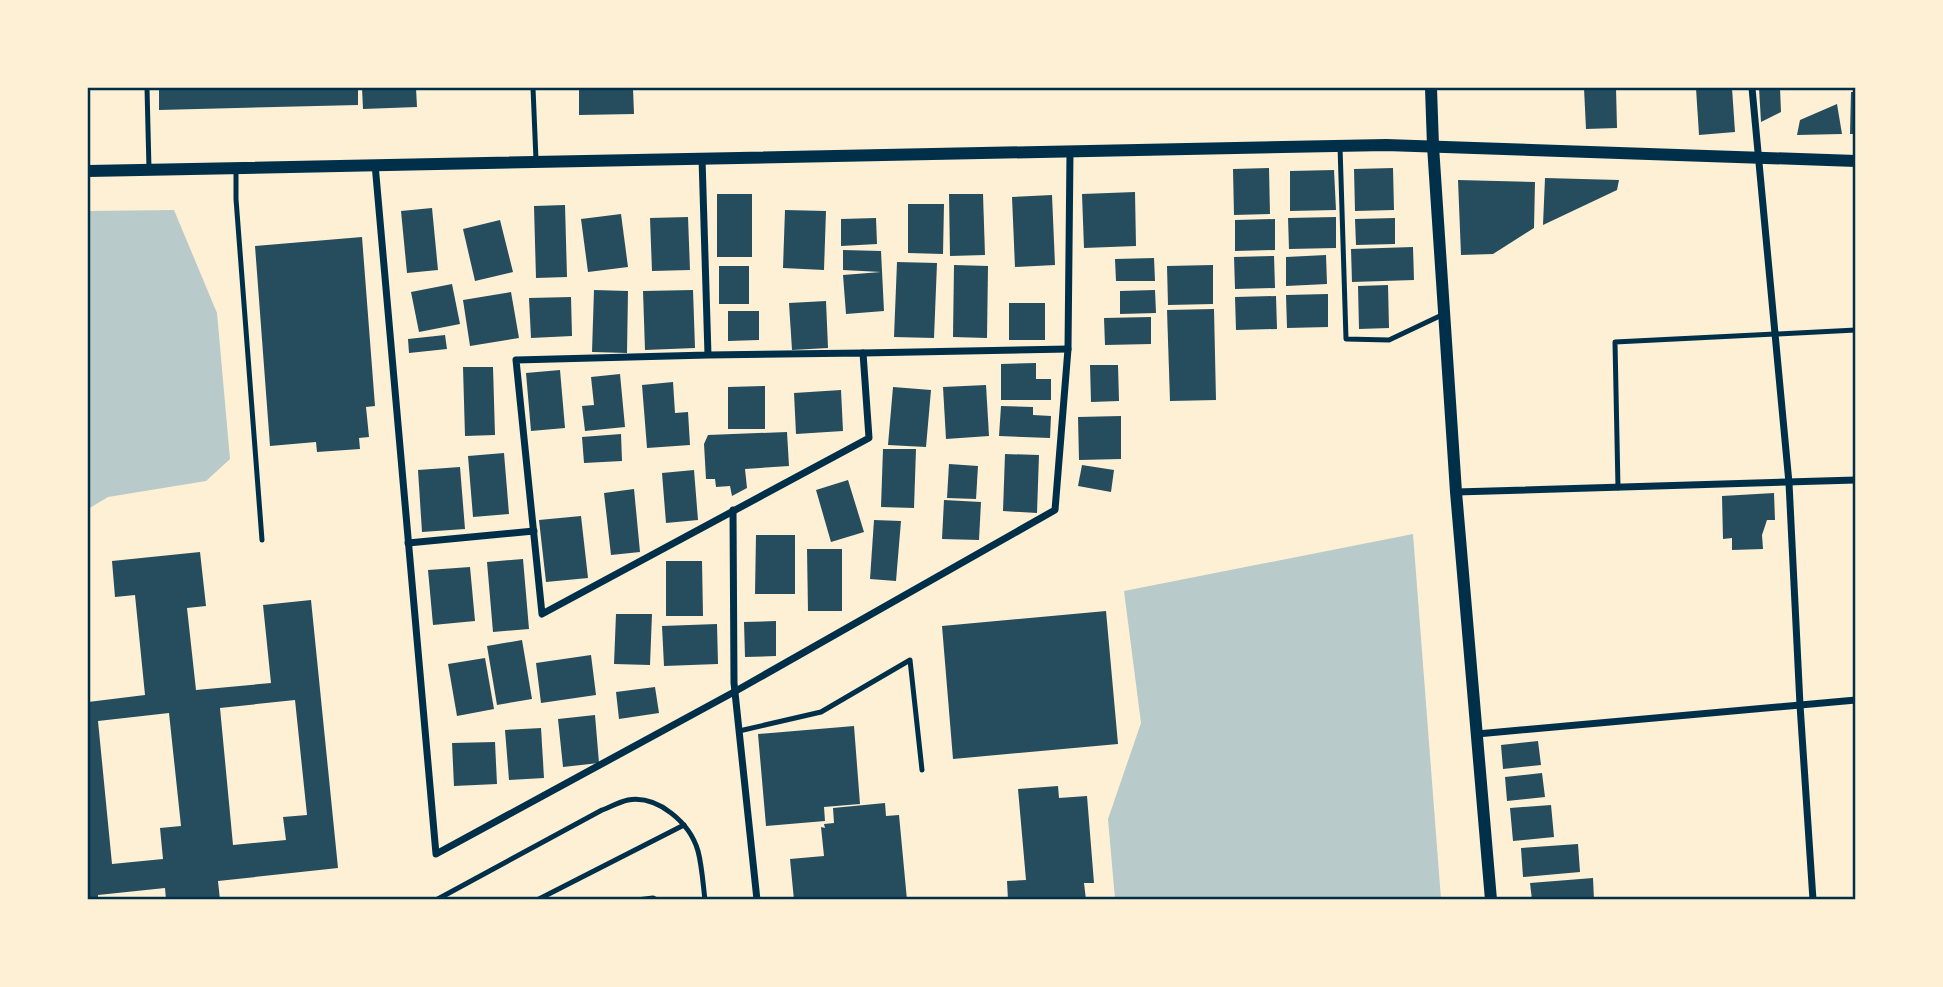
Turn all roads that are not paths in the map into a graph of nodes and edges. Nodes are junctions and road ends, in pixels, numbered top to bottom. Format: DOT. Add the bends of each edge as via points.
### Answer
graph roads {
  1 [pos="147,88"];
  2 [pos="533,88"];
  3 [pos="1431,88"];
  4 [pos="1752,88"];
  5 [pos="1340,146"];
  6 [pos="1433,146"];
  7 [pos="1070,152"];
  8 [pos="702,157"];
  9 [pos="1758,159"];
  10 [pos="537,160"];
  11 [pos="1856,161"];
  12 [pos="375,163"];
  13 [pos="236,167"];
  14 [pos="149,169"];
  15 [pos="88,171"];
  16 [pos="1444,314"];
  17 [pos="1856,330"];
  18 [pos="1774,334"];
  19 [pos="1068,349"];
  20 [pos="863,353"];
  21 [pos="708,355"];
  22 [pos="1856,480"];
  23 [pos="1789,483"];
  24 [pos="1618,488"];
  25 [pos="1456,492"];
  26 [pos="733,510"];
  27 [pos="534,531"];
  28 [pos="262,540"];
  29 [pos="408,543"];
  30 [pos="734,692"];
  31 [pos="1856,700"];
  32 [pos="1800,705"];
  33 [pos="739,731"];
  34 [pos="1477,734"];
  35 [pos="922,770"];
  36 [pos="684,825"];
  37 [pos="436,900"];
  38 [pos="537,900"];
  39 [pos="637,900"];
  40 [pos="657,900"];
  41 [pos="705,900"];
  42 [pos="757,900"];
  43 [pos="1491,900"];
  44 [pos="1813,900"];
  1 -- 14 [label="lane"];
  2 -- 10 [label="lane"];
  3 -- 6 [label="street"];
  4 -- 9 [label="street"];
  5 -- 6 [label="street"];
  5 -- 7 [label="street"];
  5 -- 16 [label="lane" via="1346,339 1389,340"];
  6 -- 9 [label="street"];
  6 -- 16 [label="street"];
  7 -- 8 [label="street"];
  7 -- 19 [label="street"];
  8 -- 10 [label="street"];
  8 -- 21 [label="street"];
  9 -- 11 [label="street"];
  9 -- 18 [label="street"];
  10 -- 12 [label="street"];
  12 -- 13 [label="street"];
  12 -- 29 [label="street"];
  13 -- 14 [label="street"];
  13 -- 28 [label="lane"];
  14 -- 15 [label="street"];
  16 -- 25 [label="street"];
  17 -- 18 [label="lane"];
  18 -- 23 [label="street"];
  18 -- 24 [label="lane" via="1615,342"];
  19 -- 20 [label="street"];
  19 -- 30 [label="street" via="1055,510"];
  20 -- 21 [label="street"];
  20 -- 26 [label="street" via="869,438"];
  21 -- 27 [label="street" via="516,360"];
  22 -- 23 [label="street"];
  23 -- 24 [label="street"];
  23 -- 32 [label="street"];
  24 -- 25 [label="street"];
  25 -- 34 [label="street"];
  26 -- 27 [label="street" via="542,614"];
  26 -- 30 [label="street"];
  27 -- 29 [label="street"];
  29 -- 30 [label="street" via="436,854"];
  30 -- 33 [label="street"];
  31 -- 32 [label="street"];
  32 -- 34 [label="street"];
  32 -- 44 [label="street"];
  33 -- 35 [label="lane" via="821,712 910,660"];
  33 -- 42 [label="street"];
  34 -- 43 [label="street"];
  36 -- 37 [label="lane" via="667,809 628,800"];
  36 -- 38 [label="lane"];
  36 -- 41 [label="lane" via="698,849"];
  39 -- 40 [label="lane"];
}
